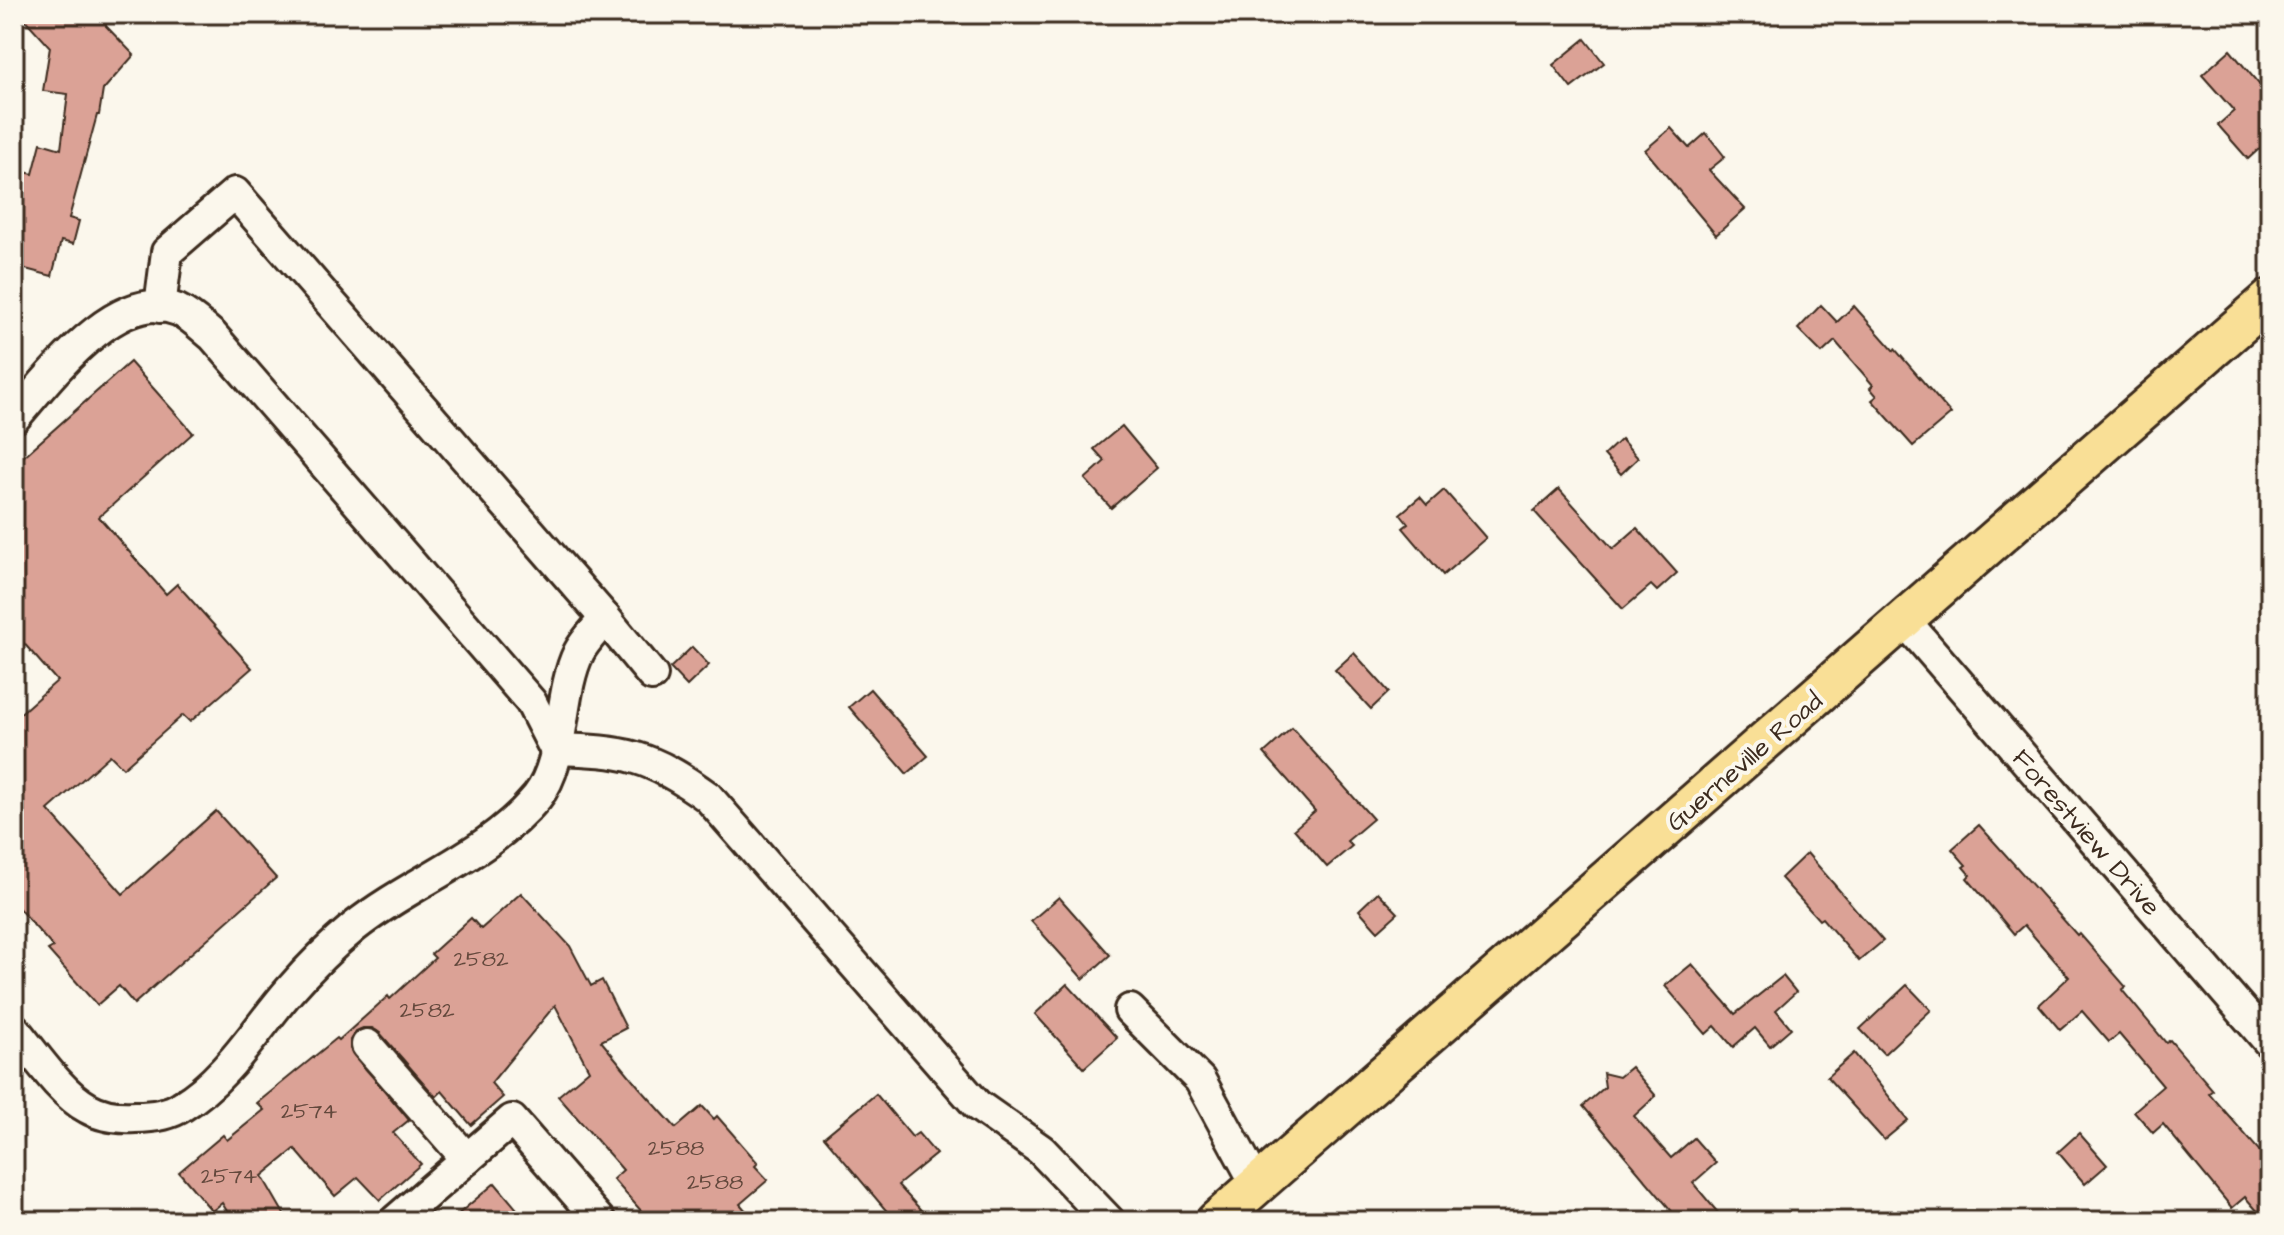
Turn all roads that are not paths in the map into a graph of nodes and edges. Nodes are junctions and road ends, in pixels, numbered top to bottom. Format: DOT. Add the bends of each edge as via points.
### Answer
graph roads {
  1 [pos="2270,299"];
  2 [pos="160,307"];
  3 [pos="14,418"];
  4 [pos="605,618"];
  5 [pos="1905,621"];
  6 [pos="652,675"];
  7 [pos="555,749"];
  8 [pos="1130,1010"];
  9 [pos="14,1029"];
  10 [pos="2270,1043"];
  11 [pos="367,1045"];
  12 [pos="467,1159"];
  13 [pos="1257,1185"];
  14 [pos="395,1221"];
  15 [pos="600,1221"];
  16 [pos="1109,1221"];
  17 [pos="1216,1221"];
  1 -- 5 [label="main road, Guerneville Road"];
  2 -- 3 [label="street" via="124,312 107,323"];
  2 -- 4 [label="street" via="167,252 235,193"];
  2 -- 7 [label="street" via="176,309 213,336 531,702"];
  4 -- 6 [label="street"];
  4 -- 7 [label="street" via="579,651"];
  5 -- 10 [label="street, Forestview Drive"];
  5 -- 13 [label="main road, Guerneville Road"];
  7 -- 9 [label="street" via="538,795 506,827 356,926 289,990 231,1062 181,1108 153,1116 102,1115 72,1097"];
  7 -- 16 [label="street" via="638,757 676,774 708,797 977,1105 1041,1150"];
  8 -- 13 [label="street" via="1200,1080"];
  11 -- 12 [label="street"];
  12 -- 14 [label="street"];
  12 -- 15 [label="street" via="512,1120"];
  13 -- 17 [label="main road, Guerneville Road"];
}
